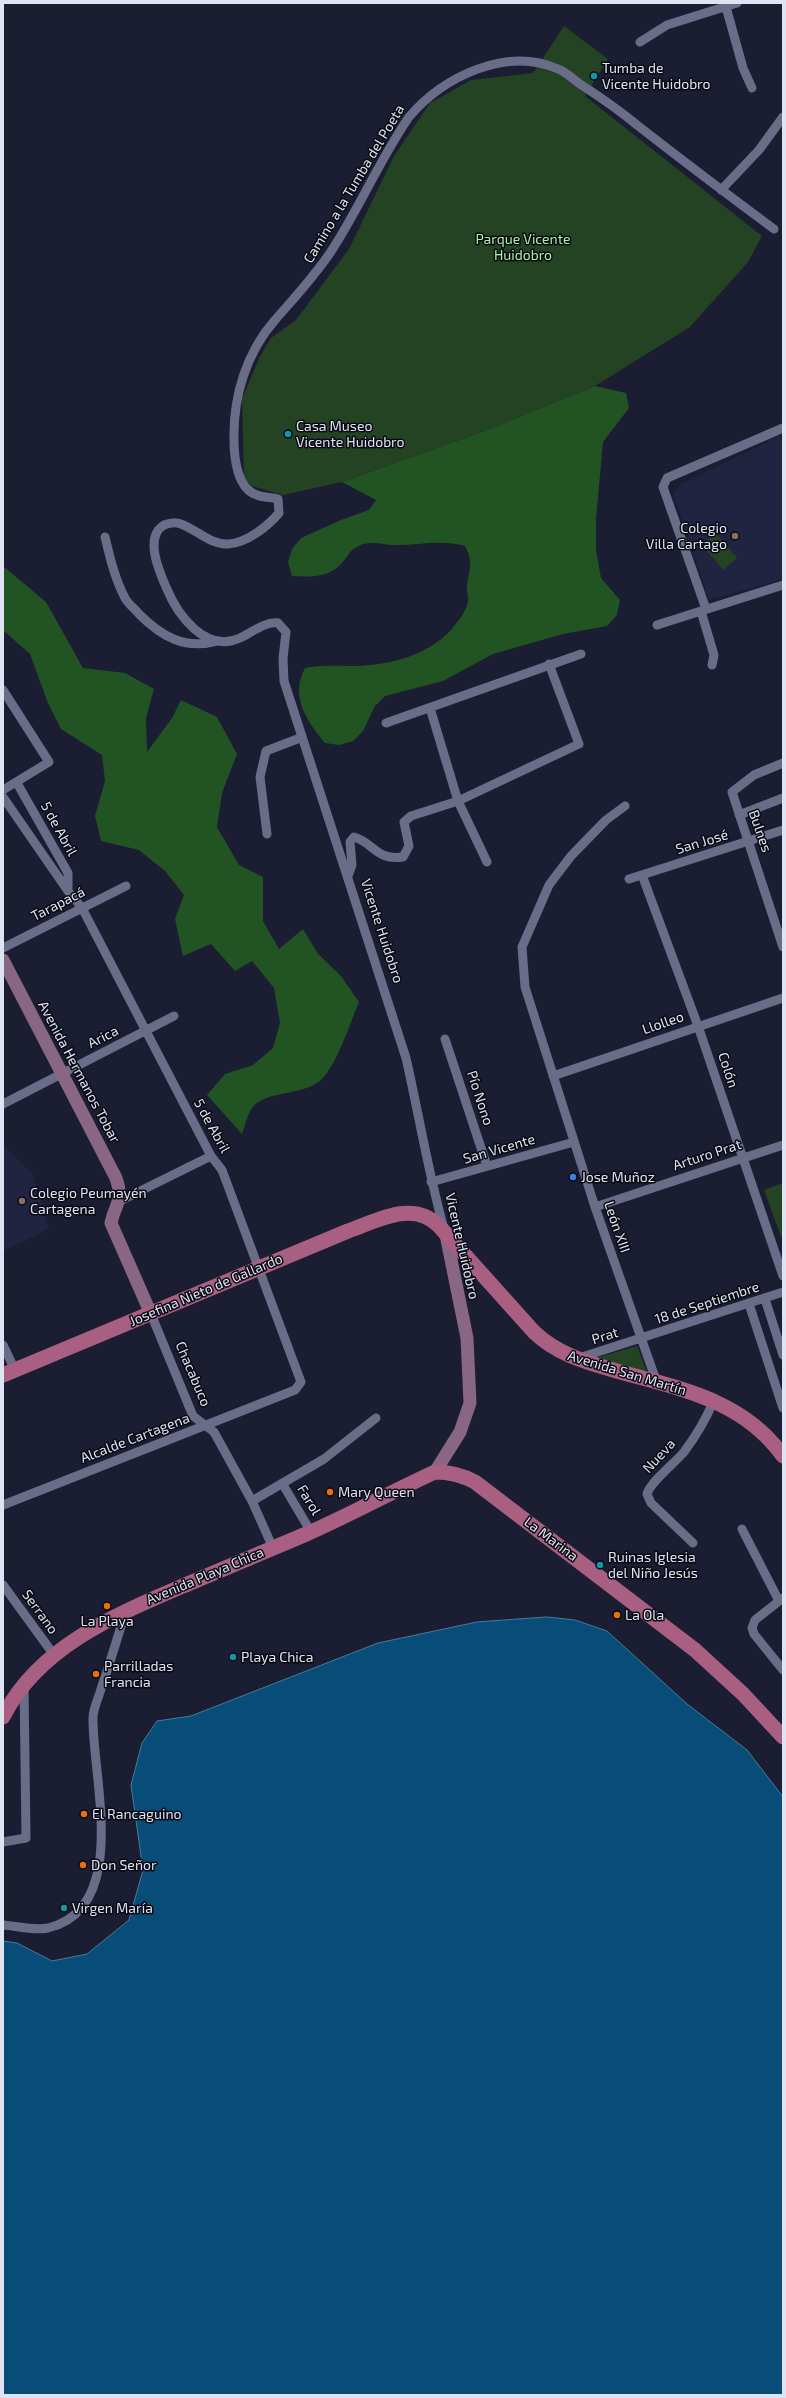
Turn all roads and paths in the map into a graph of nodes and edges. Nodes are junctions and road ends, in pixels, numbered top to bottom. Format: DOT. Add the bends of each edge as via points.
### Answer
graph roads {
  1 [pos="737,3"];
  2 [pos="726,7"];
  3 [pos="640,42"];
  4 [pos="752,88"];
  5 [pos="783,117"];
  6 [pos="721,190"];
  7 [pos="774,229"];
  8 [pos="783,428"];
  9 [pos="105,537"];
  10 [pos="783,585"];
  11 [pos="704,610"];
  12 [pos="657,625"];
  13 [pos="218,641"];
  14 [pos="581,654"];
  15 [pos="549,664"];
  16 [pos="712,666"];
  17 [pos="3,690"];
  18 [pos="430,708"];
  19 [pos="386,723"];
  20 [pos="300,738"];
  21 [pos="783,763"];
  22 [pos="17,783"];
  23 [pos="3,790"];
  24 [pos="3,797"];
  25 [pos="783,798"];
  26 [pos="458,802"];
  27 [pos="625,806"];
  28 [pos="739,815"];
  29 [pos="783,830"];
  30 [pos="267,834"];
  31 [pos="749,842"];
  32 [pos="487,862"];
  33 [pos="642,875"];
  34 [pos="348,876"];
  35 [pos="629,879"];
  36 [pos="126,886"];
  37 [pos="68,891"];
  38 [pos="82,908"];
  39 [pos="783,947"];
  40 [pos="3,948"];
  41 [pos="3,960"];
  42 [pos="783,998"];
  43 [pos="174,1016"];
  44 [pos="698,1026"];
  45 [pos="146,1031"];
  46 [pos="445,1039"];
  47 [pos="62,1074"];
  48 [pos="553,1076"];
  49 [pos="3,1104"];
  50 [pos="574,1142"];
  51 [pos="783,1146"];
  52 [pos="212,1156"];
  53 [pos="742,1159"];
  54 [pos="488,1166"];
  55 [pos="431,1182"];
  56 [pos="120,1201"];
  57 [pos="595,1207"];
  58 [pos="412,1212"];
  59 [pos="446,1235"];
  60 [pos="260,1268"];
  61 [pos="783,1276"];
  62 [pos="783,1292"];
  63 [pos="765,1299"];
  64 [pos="749,1304"];
  65 [pos="151,1314"];
  66 [pos="641,1340"];
  67 [pos="3,1345"];
  68 [pos="783,1355"];
  69 [pos="577,1359"];
  70 [pos="9,1372"];
  71 [pos="657,1383"];
  72 [pos="300,1387"];
  73 [pos="714,1400"];
  74 [pos="783,1408"];
  75 [pos="376,1418"];
  76 [pos="205,1425"];
  77 [pos="778,1441"];
  78 [pos="783,1456"];
  79 [pos="435,1472"];
  80 [pos="282,1483"];
  81 [pos="252,1501"];
  82 [pos="3,1505"];
  83 [pos="742,1529"];
  84 [pos="311,1532"];
  85 [pos="693,1542"];
  86 [pos="273,1548"];
  87 [pos="3,1584"];
  88 [pos="781,1600"];
  89 [pos="126,1609"];
  90 [pos="54,1655"];
  91 [pos="783,1670"];
  92 [pos="24,1683"];
  93 [pos="3,1717"];
  94 [pos="783,1737"];
  95 [pos="3,1842"];
  96 [pos="3,1925"];
  1 -- 2 [label="street"];
  2 -- 3 [label="street" via="667,25"];
  2 -- 4 [label="street" via="743,68"];
  5 -- 6 [label="street" via="759,150"];
  6 -- 7 [label="street, Camino a la Tumba del Poeta"];
  6 -- 13 [label="street, Camino a la Tumba del Poeta" via="618,110 558,69 533,63 507,63 481,68 446,83 426,98 409,117 334,246 307,285 268,329 244,375 235,416 236,465 241,479 250,491 278,500 278,513 249,537 229,544 214,541 182,524 164,525 157,531 154,539 163,580 173,605 198,631"];
  8 -- 11 [label="street" via="667,478 663,487"];
  9 -- 13 [label="street" via="110,561 125,600 154,629 168,638 184,643 202,644"];
  10 -- 11 [label="street"];
  11 -- 12 [label="street"];
  11 -- 16 [label="street" via="714,655"];
  13 -- 20 [label="street, Vicente Huidobro" via="238,639 271,623 278,623 284,628 284,681"];
  14 -- 15 [label="street"];
  15 -- 18 [label="street"];
  15 -- 26 [label="street" via="579,744"];
  17 -- 22 [label="street" via="49,762"];
  18 -- 19 [label="street"];
  18 -- 26 [label="street"];
  20 -- 30 [label="street" via="266,751 260,776"];
  20 -- 34 [label="street, Vicente Huidobro"];
  21 -- 28 [label="street, Bulnes" via="754,775 732,792"];
  22 -- 23 [label="street"];
  22 -- 37 [label="street, 5 de Abril" via="68,873"];
  24 -- 37 [label="street, 5 de Abril"];
  25 -- 28 [label="street"];
  26 -- 32 [label="street"];
  26 -- 34 [label="street" via="411,816 404,822 409,846 403,857 385,856 368,847 362,839 354,837 350,842 352,865"];
  27 -- 48 [label="street, León XIII" via="606,820 571,856 549,885 522,947 525,987"];
  28 -- 31 [label="street, Bulnes"];
  29 -- 31 [label="street, San José"];
  31 -- 33 [label="street, San José"];
  31 -- 39 [label="street, Bulnes"];
  33 -- 35 [label="street, San José"];
  33 -- 44 [label="street, Colón"];
  34 -- 55 [label="street, Vicente Huidobro" via="406,1058 421,1122"];
  36 -- 38 [label="street, Tarapacá"];
  37 -- 38 [label="street, 5 de Abril"];
  38 -- 40 [label="street, Tarapacá"];
  38 -- 45 [label="street, 5 de Abril"];
  41 -- 47 [label="street, Avenida Hermanos Tobar"];
  42 -- 44 [label="street, Llolleo"];
  43 -- 45 [label="street, Arica"];
  44 -- 48 [label="street, Llolleo"];
  44 -- 53 [label="street, Colón"];
  45 -- 47 [label="street, Arica"];
  45 -- 52 [label="street, 5 de Abril"];
  46 -- 54 [label="street, Pío Nono"];
  47 -- 49 [label="street, Arica"];
  47 -- 56 [label="street, Avenida Hermanos Tobar" via="116,1178"];
  48 -- 50 [label="street, León XIII"];
  50 -- 54 [label="street, San Vicente"];
  50 -- 57 [label="street, León XIII"];
  51 -- 53 [label="street, Arturo Prat"];
  52 -- 56 [label="street"];
  52 -- 60 [label="street, 5 de Abril" via="222,1170"];
  53 -- 57 [label="street, Arturo Prat"];
  53 -- 61 [label="street, Colón"];
  54 -- 55 [label="street, San Vicente"];
  55 -- 59 [label="street, Vicente Huidobro"];
  56 -- 65 [label="street, Chacabuco" via="113,1212 111,1223"];
  57 -- 66 [label="street, León XIII"];
  58 -- 59 [label="main road, Avenida San Martín" via="433,1220"];
  58 -- 60 [label="main road, Josefina Nieto de Gallardo" via="393,1215 348,1231"];
  59 -- 69 [label="main road, Avenida San Martín" via="541,1339"];
  59 -- 79 [label="street, Vicente Huidobro" via="467,1338 470,1403 460,1432"];
  60 -- 65 [label="main road, Josefina Nieto de Gallardo"];
  60 -- 72 [label="street, 5 de Abril" via="302,1382"];
  62 -- 63 [label="street, 18 de Septiembre"];
  63 -- 64 [label="street, 18 de Septiembre"];
  63 -- 68 [label="street"];
  64 -- 66 [label="street, 18 de Septiembre"];
  64 -- 74 [label="street"];
  65 -- 70 [label="main road, Josefina Nieto de Gallardo"];
  65 -- 76 [label="street, Chacabuco" via="193,1416"];
  66 -- 69 [label="street, Prat"];
  66 -- 71 [label="street, León XIII"];
  67 -- 70 [label="street"];
  69 -- 71 [label="main road, Avenida San Martín"];
  71 -- 73 [label="main road, Avenida San Martín"];
  72 -- 76 [label="street, Alcalde Cartagena"];
  73 -- 77 [label="main road, Avenida San Martín" via="743,1416"];
  73 -- 85 [label="street, Nueva" via="693,1440 651,1485 647,1494 650,1503"];
  75 -- 80 [label="street" via="324,1459"];
  76 -- 81 [label="street, Chacabuco" via="214,1432"];
  76 -- 82 [label="street, Alcalde Cartagena"];
  77 -- 78 [label="main road, Avenida San Martín"];
  79 -- 84 [label="main road, Avenida Playa Chica"];
  79 -- 94 [label="main road, La Marina" via="458,1474 475,1482 660,1622 718,1670"];
  80 -- 81 [label="street"];
  80 -- 84 [label="street, Farol"];
  81 -- 86 [label="street, Chacabuco"];
  83 -- 88 [label="street"];
  84 -- 86 [label="main road, Avenida Playa Chica"];
  86 -- 89 [label="main road, Avenida Playa Chica"];
  87 -- 90 [label="street, Serrano"];
  88 -- 91 [label="street" via="755,1620 752,1628"];
  89 -- 90 [label="main road, Avenida Playa Chica"];
  89 -- 96 [label="street" via="93,1716 102,1830 95,1886 78,1911 60,1924 47,1928"];
  90 -- 92 [label="main road, Avenida Playa Chica"];
  92 -- 93 [label="main road, Avenida Playa Chica"];
  92 -- 95 [label="street" via="26,1838"];
}
